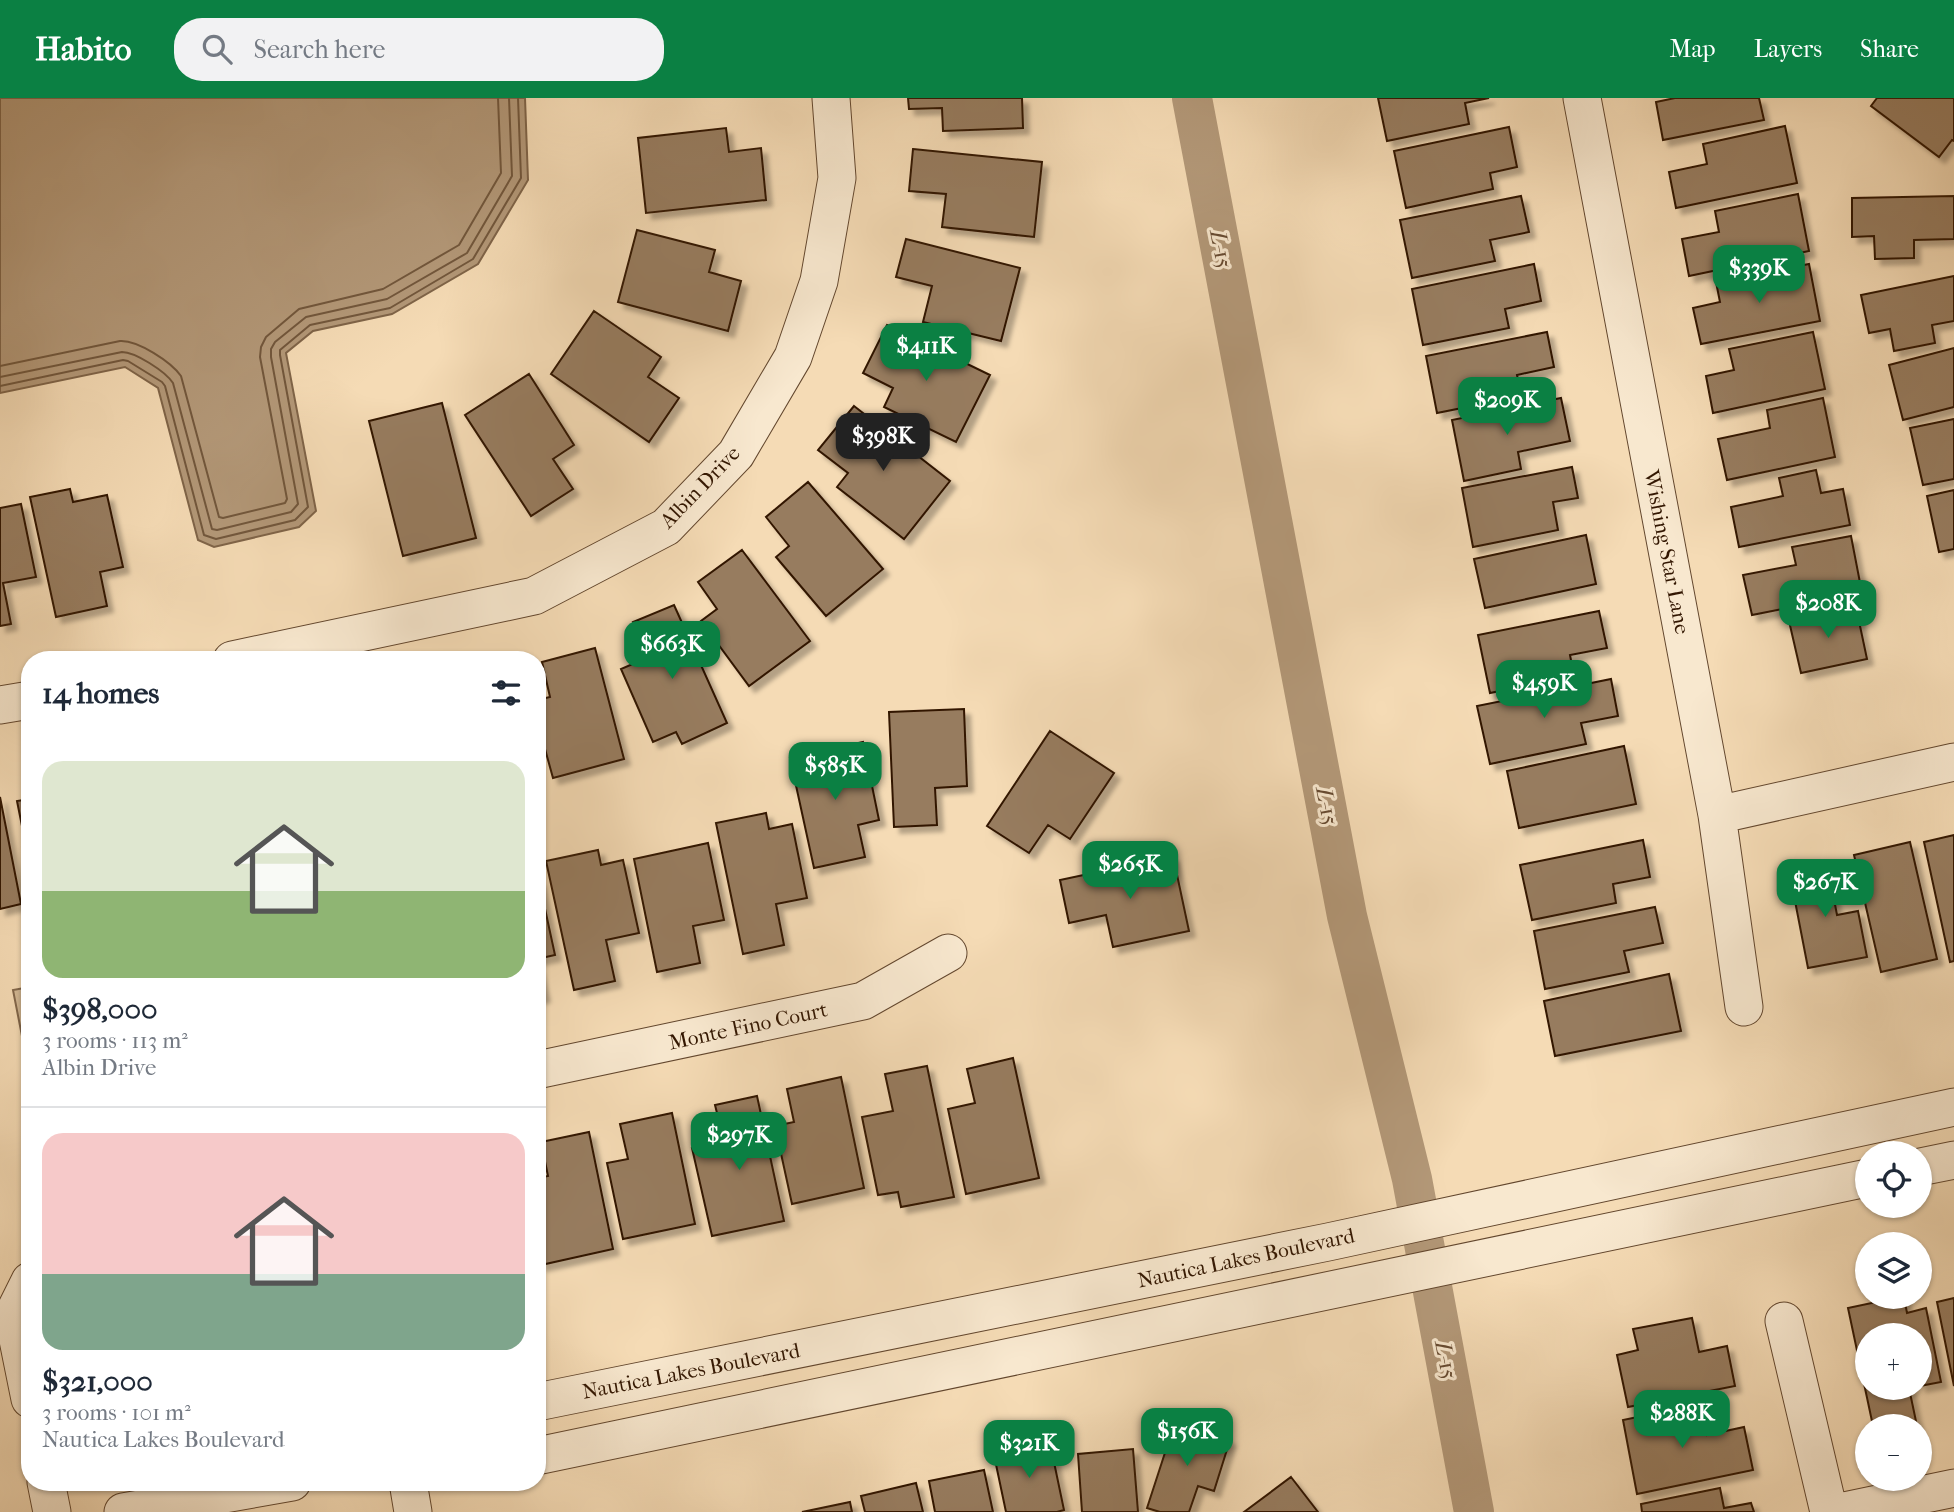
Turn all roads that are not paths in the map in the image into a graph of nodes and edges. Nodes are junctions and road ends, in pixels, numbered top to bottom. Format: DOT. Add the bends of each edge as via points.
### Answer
graph roads {
  1 [pos="831,98"];
  2 [pos="1582,98"];
  3 [pos="282,651"];
  4 [pos="21,702"];
  5 [pos="0,705"];
  6 [pos="1954,762"];
  7 [pos="1717,815"];
  8 [pos="948,953"];
  9 [pos="1744,1007"];
  10 [pos="546,1068"];
  11 [pos="1954,1107"];
  12 [pos="1954,1160"];
  13 [pos="1932,1165"];
  14 [pos="1855,1181"];
  15 [pos="21,1299"];
  16 [pos="1784,1321"];
  17 [pos="21,1355"];
  18 [pos="546,1400"];
  19 [pos="546,1454"];
  20 [pos="1954,1488"];
  21 [pos="48,1491"];
  22 [pos="240,1491"];
  23 [pos="410,1491"];
  24 [pos="52,1512"];
  25 [pos="123,1512"];
  26 [pos="413,1512"];
  27 [pos="1829,1512"];
  28 [pos="1839,1512"];
  1 -- 3 [label="street, Albin Drive" via="837,178 820,281 793,357 736,454 666,527 534,596"];
  2 -- 7 [label="street, Wishing Star Lane"];
  4 -- 5 [label="street"];
  6 -- 7 [label="street"];
  7 -- 9 [label="street, Wishing Star Lane"];
  8 -- 10 [label="street, Monte Fino Court" via="863,1001"];
  11 -- 18 [label="street, Nautica Lakes Boulevard" via="1328,1242"];
  12 -- 13 [label="street"];
  14 -- 19 [label="street"];
  15 -- 17 [label="street" via="13,1315"];
  16 -- 27 [label="street"];
  20 -- 28 [label="street"];
  21 -- 24 [label="street"];
  22 -- 25 [label="street"];
  23 -- 26 [label="street"];
}
